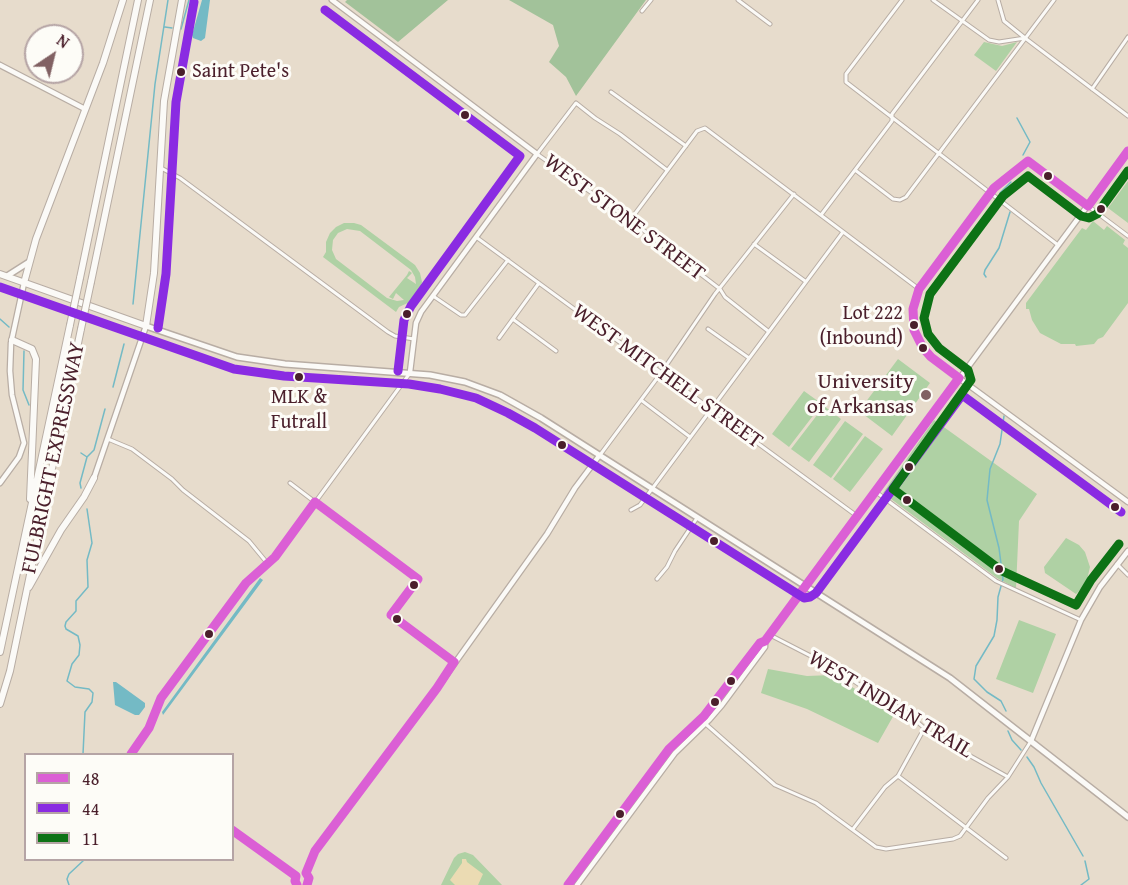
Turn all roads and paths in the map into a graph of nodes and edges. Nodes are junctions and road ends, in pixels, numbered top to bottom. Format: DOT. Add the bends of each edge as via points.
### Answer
graph roads {
  1 [pos="123,0"];
  2 [pos="138,0"];
  3 [pos="150,0"];
  4 [pos="182,0"];
  5 [pos="332,0"];
  6 [pos="651,0"];
  7 [pos="738,0"];
  8 [pos="902,0"];
  9 [pos="933,0"];
  10 [pos="978,0"];
  11 [pos="998,0"];
  12 [pos="1054,0"];
  13 [pos="339,2"];
  14 [pos="642,11"];
  15 [pos="962,21"];
  16 [pos="770,24"];
  17 [pos="1128,37"];
  18 [pos="1025,38"];
  19 [pos="0,65"];
  20 [pos="1092,89"];
  21 [pos="611,92"];
  22 [pos="86,109"];
  23 [pos="1128,116"];
  24 [pos="892,117"];
  25 [pos="686,146"];
  26 [pos="1128,151"];
  27 [pos="939,153"];
  28 [pos="537,154"];
  29 [pos="160,168"];
  30 [pos="667,170"];
  31 [pos="855,170"];
  32 [pos="992,193"];
  33 [pos="794,194"];
  34 [pos="1088,206"];
  35 [pos="821,215"];
  36 [pos="630,220"];
  37 [pos="843,231"];
  38 [pos="1128,236"];
  39 [pos="476,237"];
  40 [pos="754,244"];
  41 [pos="1058,245"];
  42 [pos="508,260"];
  43 [pos="29,262"];
  44 [pos="3,275"];
  45 [pos="805,281"];
  46 [pos="24,283"];
  47 [pos="539,283"];
  48 [pos="720,289"];
  49 [pos="920,289"];
  50 [pos="433,296"];
  51 [pos="514,319"];
  52 [pos="146,326"];
  53 [pos="708,328"];
  54 [pos="768,331"];
  55 [pos="500,338"];
  56 [pos="414,339"];
  57 [pos="12,340"];
  58 [pos="556,351"];
  59 [pos="749,358"];
  60 [pos="410,372"];
  61 [pos="661,373"];
  62 [pos="959,378"];
  63 [pos="641,400"];
  64 [pos="710,410"];
  65 [pos="690,437"];
  66 [pos="108,439"];
  67 [pos="599,456"];
  68 [pos="94,478"];
  69 [pos="0,483"];
  70 [pos="290,483"];
  71 [pos="651,489"];
  72 [pos="876,492"];
  73 [pos="315,502"];
  74 [pos="1128,502"];
  75 [pos="632,510"];
  76 [pos="857,517"];
  77 [pos="30,518"];
  78 [pos="697,518"];
  79 [pos="1128,550"];
  80 [pos="268,564"];
  81 [pos="1117,564"];
  82 [pos="1128,575"];
  83 [pos="657,579"];
  84 [pos="806,586"];
  85 [pos="26,593"];
  86 [pos="1081,620"];
  87 [pos="770,635"];
  88 [pos="765,641"];
  89 [pos="0,652"];
  90 [pos="0,704"];
  91 [pos="700,719"];
  92 [pos="705,724"];
  93 [pos="924,729"];
  94 [pos="1031,741"];
  95 [pos="132,753"];
  96 [pos="898,776"];
  97 [pos="1008,777"];
  98 [pos="1128,817"];
  99 [pos="966,828"];
  100 [pos="853,829"];
  101 [pos="234,831"];
  102 [pos="1006,858"];
  103 [pos="306,873"];
  104 [pos="296,876"];
  105 [pos="297,885"];
  106 [pos="308,885"];
  107 [pos="568,885"];
  108 [pos="577,885"];
  1 -- 22 [label="highway"];
  2 -- 77 [label="highway, FULBRIGHT EXPRESSWAY, bridge"];
  3 -- 85 [label="highway, FULBRIGHT EXPRESSWAY, bridge"];
  4 -- 29 [label="highway" via="165,92"];
  5 -- 13 [label="street, WEST STONE STREET"];
  6 -- 14 [label="street"];
  7 -- 16 [label="street"];
  8 -- 24 [label="street" via="846,74 846,82"];
  9 -- 15 [label="street"];
  10 -- 15 [label="street"];
  11 -- 18 [label="street" via="1004,21"];
  12 -- 18 [label="street"];
  13 -- 28 [label="street, WEST STONE STREET"];
  15 -- 18 [label="street" via="992,41"];
  15 -- 24 [label="street"];
  17 -- 20 [label="street"];
  18 -- 20 [label="street"];
  18 -- 27 [label="street"];
  19 -- 22 [label="street"];
  20 -- 23 [label="street"];
  21 -- 25 [label="street"];
  22 -- 43 [label="highway"];
  24 -- 27 [label="street"];
  24 -- 31 [label="street"];
  25 -- 30 [label="street"];
  25 -- 33 [label="street" via="697,130 708,129"];
  26 -- 34 [label="street"];
  27 -- 31 [label="street" via="900,200 893,199"];
  27 -- 32 [label="street"];
  28 -- 30 [label="street" via="576,103"];
  28 -- 36 [label="street, WEST STONE STREET"];
  28 -- 39 [label="street"];
  29 -- 52 [label="highway" via="154,270"];
  29 -- 56 [label="street" via="172,172 388,332"];
  30 -- 36 [label="street"];
  31 -- 35 [label="street"];
  32 -- 34 [label="street" via="1004,178 1028,161"];
  32 -- 41 [label="street"];
  32 -- 49 [label="street"];
  33 -- 35 [label="street"];
  33 -- 40 [label="street"];
  34 -- 38 [label="street"];
  34 -- 41 [label="street"];
  35 -- 37 [label="street"];
  36 -- 48 [label="street, WEST STONE STREET"];
  37 -- 45 [label="street"];
  37 -- 49 [label="street"];
  39 -- 42 [label="street, WEST MITCHELL STREET"];
  39 -- 50 [label="street"];
  40 -- 45 [label="street"];
  40 -- 48 [label="street"];
  41 -- 62 [label="street"];
  42 -- 47 [label="street, WEST MITCHELL STREET"];
  42 -- 50 [label="street" via="465,315"];
  43 -- 44 [label="main road"];
  43 -- 46 [label="highway"];
  44 -- 46 [label="highway"];
  45 -- 54 [label="street"];
  46 -- 52 [label="highway"];
  46 -- 57 [label="street"];
  47 -- 51 [label="street"];
  47 -- 61 [label="street, WEST MITCHELL STREET"];
  48 -- 54 [label="street, WEST STONE STREET"];
  48 -- 61 [label="street"];
  49 -- 62 [label="street" via="912,319 917,339 931,357"];
  50 -- 56 [label="street" via="419,316"];
  51 -- 55 [label="street"];
  51 -- 58 [label="street"];
  52 -- 60 [label="main road" via="216,351 258,360"];
  52 -- 66 [label="street"];
  53 -- 59 [label="street"];
  54 -- 59 [label="street"];
  56 -- 60 [label="street"];
  57 -- 69 [label="street" via="10,381 24,444"];
  57 -- 77 [label="highway" via="30,347 36,359"];
  59 -- 64 [label="street"];
  60 -- 67 [label="main road" via="459,380 500,395"];
  60 -- 73 [label="street"];
  61 -- 63 [label="street"];
  61 -- 64 [label="street, WEST MITCHELL STREET"];
  62 -- 72 [label="street"];
  62 -- 74 [label="street"];
  63 -- 65 [label="street"];
  63 -- 67 [label="street"];
  64 -- 65 [label="street"];
  64 -- 76 [label="street, WEST MITCHELL STREET"];
  65 -- 71 [label="street"];
  66 -- 68 [label="street"];
  66 -- 80 [label="street" via="132,449 172,479 249,541"];
  67 -- 71 [label="main road"];
  67 -- 103 [label="street" via="437,688 315,851"];
  68 -- 85 [label="highway"];
  70 -- 73 [label="street"];
  71 -- 75 [label="street"];
  71 -- 78 [label="main road"];
  72 -- 76 [label="street"];
  72 -- 86 [label="street" via="998,582"];
  73 -- 80 [label="street"];
  76 -- 84 [label="street"];
  77 -- 89 [label="highway, FULBRIGHT EXPRESSWAY"];
  78 -- 83 [label="street"];
  78 -- 84 [label="main road"];
  79 -- 81 [label="street"];
  80 -- 95 [label="street" via="250,578 161,698 149,728"];
  81 -- 82 [label="street"];
  81 -- 86 [label="street"];
  84 -- 87 [label="street"];
  84 -- 94 [label="main road" via="950,678"];
  85 -- 90 [label="highway, FULBRIGHT EXPRESSWAY"];
  86 -- 94 [label="street"];
  87 -- 88 [label="street"];
  87 -- 93 [label="street, WEST INDIAN TRAIL" via="905,711"];
  88 -- 91 [label="street"];
  88 -- 92 [label="street" via="765,647"];
  91 -- 92 [label="street"];
  91 -- 107 [label="street" via="669,749"];
  92 -- 100 [label="street" via="775,785 816,803"];
  92 -- 108 [label="street" via="675,753"];
  93 -- 96 [label="street"];
  93 -- 97 [label="street, WEST INDIAN TRAIL"];
  94 -- 97 [label="street"];
  94 -- 98 [label="main road"];
  96 -- 99 [label="street"];
  96 -- 100 [label="street" via="886,785"];
  97 -- 99 [label="street"];
  99 -- 100 [label="street" via="953,839 886,849 876,847"];
  99 -- 102 [label="street"];
  101 -- 104 [label="street"];
  103 -- 104 [label="street"];
  103 -- 106 [label="street"];
  104 -- 105 [label="street"];
}
